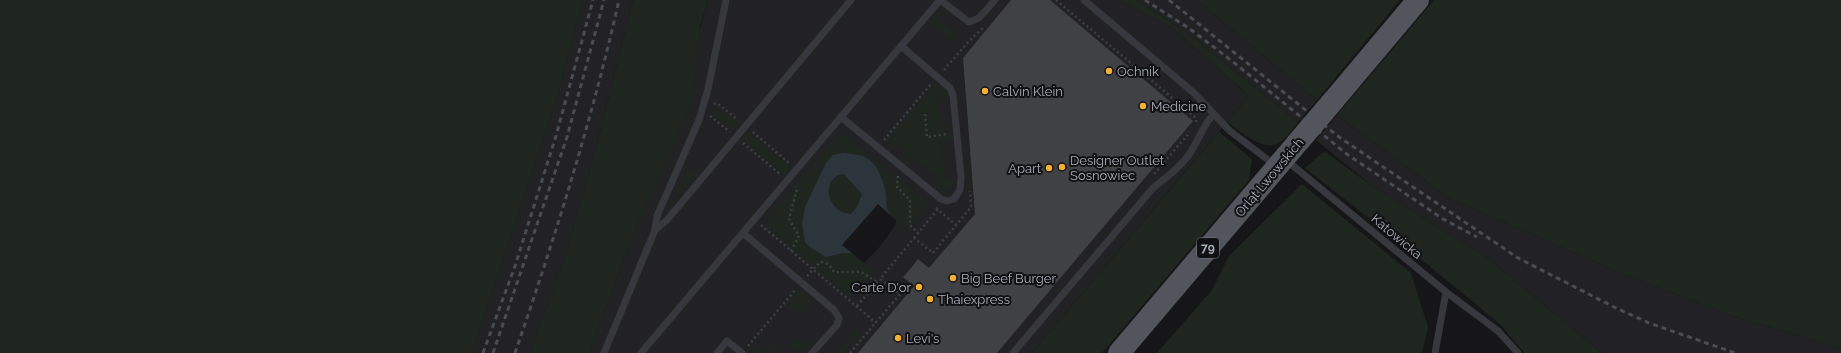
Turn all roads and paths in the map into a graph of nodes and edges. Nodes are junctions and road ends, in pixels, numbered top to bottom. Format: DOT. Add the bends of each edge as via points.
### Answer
graph roads {
  1 [pos="726,0"];
  2 [pos="851,0"];
  3 [pos="940,0"];
  4 [pos="995,0"];
  5 [pos="1056,0"];
  6 [pos="1084,0"];
  7 [pos="1418,0"];
  8 [pos="900,46"];
  9 [pos="944,70"];
  10 [pos="937,77"];
  11 [pos="712,107"];
  12 [pos="711,111"];
  13 [pos="925,114"];
  14 [pos="841,116"];
  15 [pos="1214,116"];
  16 [pos="746,126"];
  17 [pos="956,133"];
  18 [pos="736,137"];
  19 [pos="878,148"];
  20 [pos="1286,156"];
  21 [pos="797,169"];
  22 [pos="893,172"];
  23 [pos="898,176"];
  24 [pos="1151,177"];
  25 [pos="787,180"];
  26 [pos="904,181"];
  27 [pos="788,191"];
  28 [pos="932,205"];
  29 [pos="938,209"];
  30 [pos="765,219"];
  31 [pos="956,225"];
  32 [pos="655,230"];
  33 [pos="742,233"];
  34 [pos="918,233"];
  35 [pos="914,238"];
  36 [pos="791,251"];
  37 [pos="880,279"];
  38 [pos="1446,292"];
  39 [pos="857,306"];
  40 [pos="876,322"];
  41 [pos="604,353"];
  42 [pos="641,353"];
  43 [pos="717,353"];
  44 [pos="742,353"];
  45 [pos="812,353"];
  46 [pos="1013,353"];
  47 [pos="1119,353"];
  48 [pos="1435,353"];
  49 [pos="1518,353"];
  1 -- 32 [label="lane" via="699,120 657,216"];
  2 -- 16 [label="lane"];
  3 -- 4 [label="lane" via="969,22 980,18"];
  3 -- 8 [label="lane"];
  5 -- 24 [label="path" via="1196,118 1191,131"];
  6 -- 15 [label="lane, Katowicka" via="1188,88"];
  7 -- 20 [label="main road, Orląt Lwowskich / 79, bridge"];
  8 -- 10 [label="lane"];
  8 -- 14 [label="lane"];
  9 -- 10 [label="path"];
  10 -- 17 [label="lane" via="950,88 953,96"];
  10 -- 19 [label="path"];
  11 -- 16 [label="path" via="717,103"];
  12 -- 18 [label="path" via="710,115"];
  13 -- 17 [label="path" via="926,137"];
  14 -- 19 [label="lane"];
  14 -- 21 [label="lane"];
  15 -- 20 [label="lane, Katowicka" via="1230,131"];
  15 -- 46 [label="lane" via="1208,121 1188,156 1176,170 1153,188"];
  16 -- 18 [label="lane"];
  16 -- 21 [label="path"];
  17 -- 19 [label="lane" via="960,190 954,199 947,201 941,199"];
  18 -- 25 [label="path"];
  18 -- 32 [label="lane" via="667,220"];
  20 -- 38 [label="lane, Katowicka"];
  20 -- 47 [label="main road, Orląt Lwowskich / 79"];
  21 -- 25 [label="lane"];
  22 -- 23 [label="path"];
  23 -- 26 [label="path"];
  23 -- 34 [label="path" via="897,187 910,200 910,225"];
  25 -- 33 [label="lane"];
  27 -- 36 [label="path" via="793,185 797,189 789,219 799,236"];
  28 -- 29 [label="path"];
  29 -- 31 [label="path"];
  29 -- 34 [label="path"];
  30 -- 36 [label="path" via="760,225"];
  32 -- 41 [label="lane"];
  33 -- 42 [label="lane"];
  33 -- 45 [label="lane" via="834,310 839,318 837,325"];
  34 -- 35 [label="path"];
  36 -- 39 [label="path"];
  37 -- 39 [label="path"];
  38 -- 48 [label="lane"];
  38 -- 49 [label="lane, Katowicka" via="1498,331"];
  39 -- 40 [label="path"];
  43 -- 44 [label="lane" via="727,341"];
}
